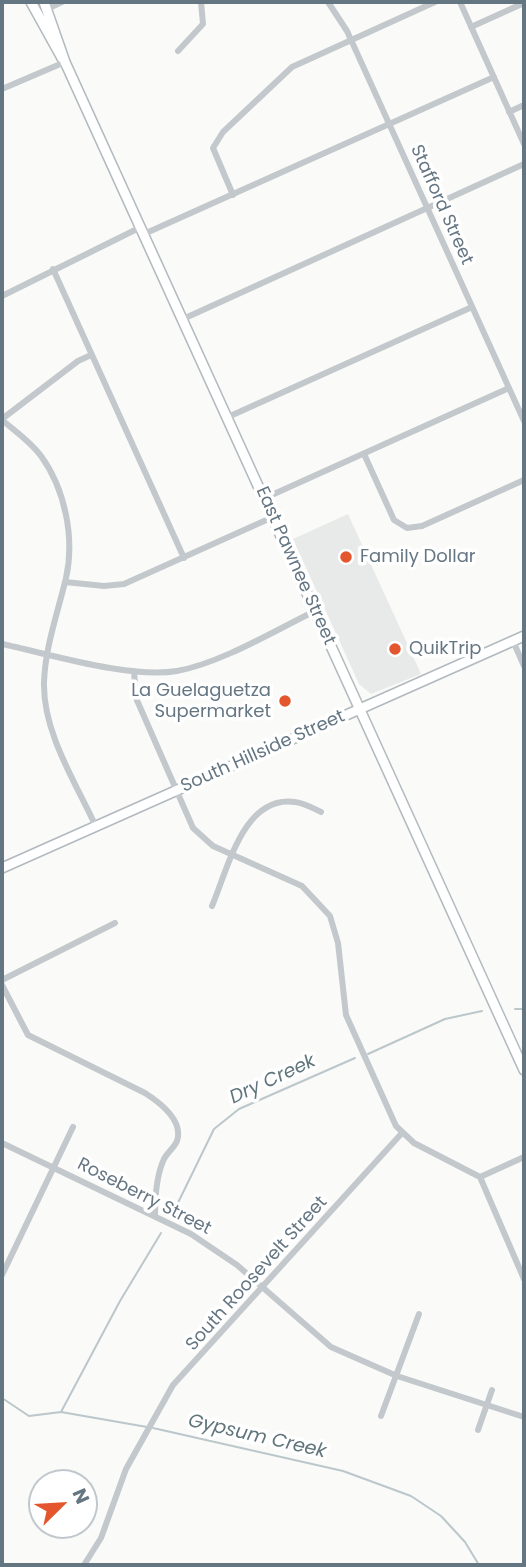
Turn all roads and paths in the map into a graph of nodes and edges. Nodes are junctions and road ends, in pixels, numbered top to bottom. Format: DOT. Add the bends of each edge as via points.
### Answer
graph roads {
  1 [pos="31,2"];
  2 [pos="62,2"];
  3 [pos="201,2"];
  4 [pos="328,2"];
  5 [pos="435,2"];
  6 [pos="460,2"];
  7 [pos="524,3"];
  8 [pos="46,5"];
  9 [pos="36,13"];
  10 [pos="471,27"];
  11 [pos="351,40"];
  12 [pos="178,51"];
  13 [pos="65,62"];
  14 [pos="494,77"];
  15 [pos="2,89"];
  16 [pos="524,105"];
  17 [pos="509,112"];
  18 [pos="389,124"];
  19 [pos="524,144"];
  20 [pos="524,164"];
  21 [pos="233,195"];
  22 [pos="427,208"];
  23 [pos="142,231"];
  24 [pos="52,269"];
  25 [pos="2,296"];
  26 [pos="472,307"];
  27 [pos="183,319"];
  28 [pos="91,355"];
  29 [pos="509,388"];
  30 [pos="228,417"];
  31 [pos="2,419"];
  32 [pos="524,421"];
  33 [pos="364,454"];
  34 [pos="524,480"];
  35 [pos="264,498"];
  36 [pos="273,517"];
  37 [pos="184,558"];
  38 [pos="65,582"];
  39 [pos="315,611"];
  40 [pos="524,636"];
  41 [pos="513,641"];
  42 [pos="2,643"];
  43 [pos="48,654"];
  44 [pos="524,666"];
  45 [pos="134,671"];
  46 [pos="361,709"];
  47 [pos="176,790"];
  48 [pos="321,811"];
  49 [pos="96,827"];
  50 [pos="234,855"];
  51 [pos="2,868"];
  52 [pos="212,906"];
  53 [pos="115,923"];
  54 [pos="2,982"];
  55 [pos="524,1070"];
  56 [pos="73,1127"];
  57 [pos="402,1133"];
  58 [pos="2,1143"];
  59 [pos="524,1157"];
  60 [pos="54,1167"];
  61 [pos="480,1177"];
  62 [pos="155,1215"];
  63 [pos="2,1275"];
  64 [pos="524,1279"];
  65 [pos="262,1288"];
  66 [pos="419,1314"];
  67 [pos="397,1376"];
  68 [pos="492,1390"];
  69 [pos="487,1405"];
  70 [pos="381,1416"];
  71 [pos="524,1417"];
  72 [pos="478,1430"];
  73 [pos="84,1565"];
  1 -- 9 [label="main road, East Pawnee Street"];
  2 -- 8 [label="street"];
  3 -- 12 [label="street" via="204,24"];
  4 -- 11 [label="street, Stafford Street"];
  5 -- 11 [label="street"];
  6 -- 10 [label="street"];
  7 -- 10 [label="street"];
  8 -- 9 [label="street"];
  8 -- 13 [label="main road, East Pawnee Street"];
  9 -- 13 [label="main road, East Pawnee Street"];
  10 -- 14 [label="street"];
  11 -- 18 [label="street, Stafford Street"];
  11 -- 21 [label="street" via="292,67 218,138 213,148"];
  13 -- 15 [label="street"];
  13 -- 23 [label="main road, East Pawnee Street"];
  14 -- 17 [label="street"];
  14 -- 18 [label="street"];
  16 -- 17 [label="street"];
  17 -- 19 [label="street"];
  18 -- 21 [label="street"];
  18 -- 22 [label="street, Stafford Street"];
  20 -- 22 [label="street"];
  21 -- 23 [label="street"];
  22 -- 26 [label="street, Stafford Street"];
  22 -- 27 [label="street"];
  23 -- 24 [label="street"];
  23 -- 27 [label="main road, East Pawnee Street"];
  24 -- 25 [label="street"];
  24 -- 28 [label="street"];
  26 -- 29 [label="street, Stafford Street"];
  26 -- 30 [label="street"];
  27 -- 30 [label="main road, East Pawnee Street"];
  28 -- 31 [label="street" via="78,360"];
  28 -- 37 [label="street"];
  29 -- 32 [label="street, Stafford Street"];
  29 -- 33 [label="street"];
  30 -- 35 [label="main road, East Pawnee Street"];
  31 -- 38 [label="street" via="40,454 55,483 68,527"];
  33 -- 34 [label="street" via="394,520 407,528 422,526"];
  33 -- 35 [label="street"];
  35 -- 36 [label="main road, East Pawnee Street"];
  36 -- 37 [label="street"];
  36 -- 39 [label="main road, East Pawnee Street"];
  37 -- 38 [label="street" via="114,586"];
  38 -- 43 [label="street"];
  39 -- 45 [label="street" via="200,664 159,673"];
  39 -- 46 [label="main road, East Pawnee Street"];
  40 -- 41 [label="main road, South Hillside Street"];
  41 -- 44 [label="street"];
  41 -- 46 [label="main road, South Hillside Street"];
  42 -- 43 [label="street"];
  43 -- 45 [label="street"];
  43 -- 49 [label="street" via="44,683 48,718"];
  45 -- 47 [label="street" via="136,698"];
  46 -- 47 [label="main road, South Hillside Street"];
  46 -- 55 [label="main road, East Pawnee Street"];
  47 -- 49 [label="main road, South Hillside Street"];
  47 -- 50 [label="street" via="193,828 206,841"];
  48 -- 50 [label="street" via="296,802 264,807 246,827"];
  49 -- 51 [label="main road, South Hillside Street"];
  50 -- 52 [label="street"];
  50 -- 57 [label="street" via="302,886 330,916 349,1025"];
  53 -- 54 [label="street"];
  54 -- 62 [label="street" via="28,1035 145,1093 172,1117 178,1128 177,1141 161,1170"];
  56 -- 60 [label="street"];
  57 -- 61 [label="street"];
  57 -- 65 [label="street, South Roosevelt Street"];
  58 -- 60 [label="street, Roseberry Street"];
  59 -- 61 [label="street"];
  60 -- 62 [label="street, Roseberry Street"];
  60 -- 63 [label="street"];
  61 -- 64 [label="street"];
  62 -- 65 [label="street, Roseberry Street" via="237,1265"];
  65 -- 67 [label="street, Roseberry Street" via="331,1347"];
  65 -- 73 [label="street, South Roosevelt Street" via="173,1385 126,1469 101,1538"];
  66 -- 67 [label="street"];
  67 -- 69 [label="street, Roseberry Street"];
  67 -- 70 [label="street"];
  68 -- 69 [label="street"];
  69 -- 71 [label="street, Roseberry Street"];
  69 -- 72 [label="street"];
}
